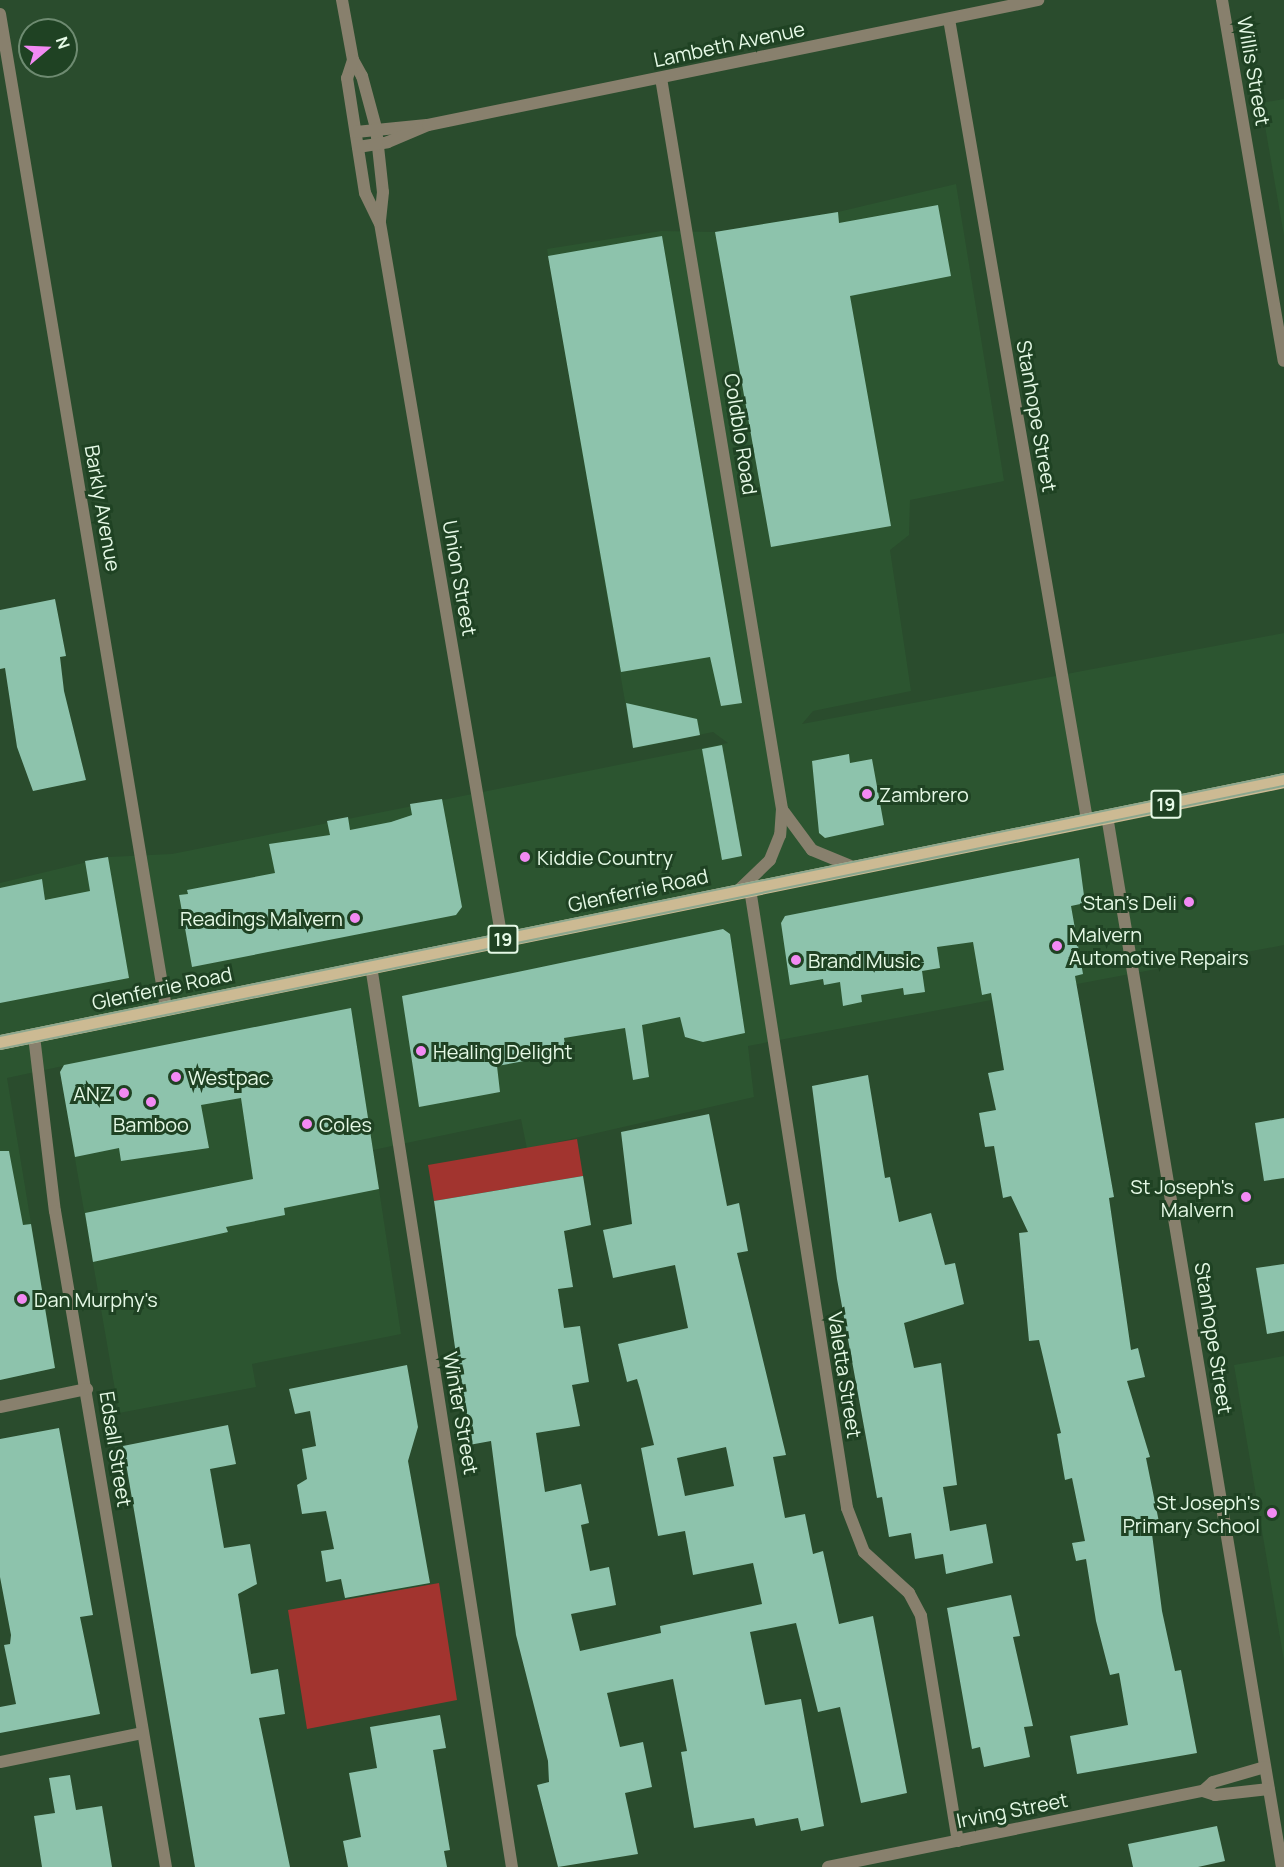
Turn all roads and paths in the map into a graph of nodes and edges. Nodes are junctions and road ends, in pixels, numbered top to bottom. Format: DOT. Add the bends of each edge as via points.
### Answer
graph roads {
  1 [pos="342,0"];
  2 [pos="1038,0"];
  3 [pos="1222,0"];
  4 [pos="0,14"];
  5 [pos="948,19"];
  6 [pos="352,60"];
  7 [pos="661,78"];
  8 [pos="428,125"];
  9 [pos="376,128"];
  10 [pos="356,132"];
  11 [pos="378,144"];
  12 [pos="358,147"];
  13 [pos="380,223"];
  14 [pos="1284,361"];
  15 [pos="1284,780"];
  16 [pos="780,797"];
  17 [pos="1107,816"];
  18 [pos="1087,820"];
  19 [pos="860,867"];
  20 [pos="750,889"];
  21 [pos="726,894"];
  22 [pos="502,940"];
  23 [pos="371,966"];
  24 [pos="166,1008"];
  25 [pos="34,1036"];
  26 [pos="0,1042"];
  27 [pos="87,1389"];
  28 [pos="0,1407"];
  29 [pos="143,1732"];
  30 [pos="0,1762"];
  31 [pos="1265,1767"];
  32 [pos="1269,1789"];
  33 [pos="1203,1791"];
  34 [pos="958,1840"];
  35 [pos="166,1867"];
  36 [pos="512,1867"];
  37 [pos="828,1867"];
  38 [pos="1282,1867"];
  1 -- 6 [label="street, Union Street"];
  2 -- 5 [label="street, Lambeth Avenue"];
  3 -- 14 [label="street, Willis Street"];
  4 -- 24 [label="street, Barkly Avenue"];
  5 -- 7 [label="street, Lambeth Avenue"];
  5 -- 18 [label="street, Stanhope Street"];
  6 -- 9 [label="street, Union Street" via="362,76"];
  6 -- 10 [label="street, Union Street" via="347,78"];
  7 -- 8 [label="street, Lambeth Avenue"];
  7 -- 16 [label="street, Coldblo Road"];
  8 -- 9 [label="street, Lambeth Avenue"];
  8 -- 11 [label="street, Lambeth Avenue"];
  9 -- 10 [label="street, Lambeth Avenue"];
  9 -- 11 [label="street, Union Street"];
  10 -- 12 [label="street, Union Street"];
  11 -- 12 [label="street, Lambeth Avenue"];
  11 -- 13 [label="street, Union Street" via="383,192"];
  12 -- 13 [label="street, Union Street" via="365,193"];
  13 -- 22 [label="street, Union Street"];
  15 -- 17 [label="main road, Glenferrie Road / 19"];
  16 -- 19 [label="street, Coldblo Road" via="789,823 812,850 836,864"];
  16 -- 21 [label="street, Coldblo Road" via="782,825 771,860 749,883"];
  17 -- 18 [label="main road, Glenferrie Road / 19"];
  17 -- 31 [label="street, Stanhope Street"];
  18 -- 19 [label="main road, Glenferrie Road / 19"];
  19 -- 20 [label="main road, Glenferrie Road / 19"];
  20 -- 21 [label="main road, Glenferrie Road / 19"];
  20 -- 34 [label="street, Valetta Street" via="847,1508 864,1552 905,1588 921,1616"];
  21 -- 22 [label="main road, Glenferrie Road / 19"];
  22 -- 23 [label="main road, Glenferrie Road / 19"];
  23 -- 24 [label="main road, Glenferrie Road / 19"];
  23 -- 36 [label="street, Winter Street"];
  24 -- 25 [label="main road, Glenferrie Road / 19"];
  25 -- 26 [label="main road, Glenferrie Road / 19"];
  25 -- 27 [label="street, Edsall Street" via="55,1211"];
  27 -- 28 [label="street"];
  27 -- 29 [label="street, Edsall Street"];
  29 -- 30 [label="street"];
  29 -- 35 [label="street, Edsall Street"];
  31 -- 32 [label="street, Stanhope Street"];
  31 -- 33 [label="street, Irving Street" via="1213,1782"];
  32 -- 33 [label="street, Irving Street" via="1215,1795"];
  32 -- 38 [label="street, Stanhope Street"];
  33 -- 34 [label="street, Irving Street"];
  34 -- 37 [label="street, Irving Street"];
}
